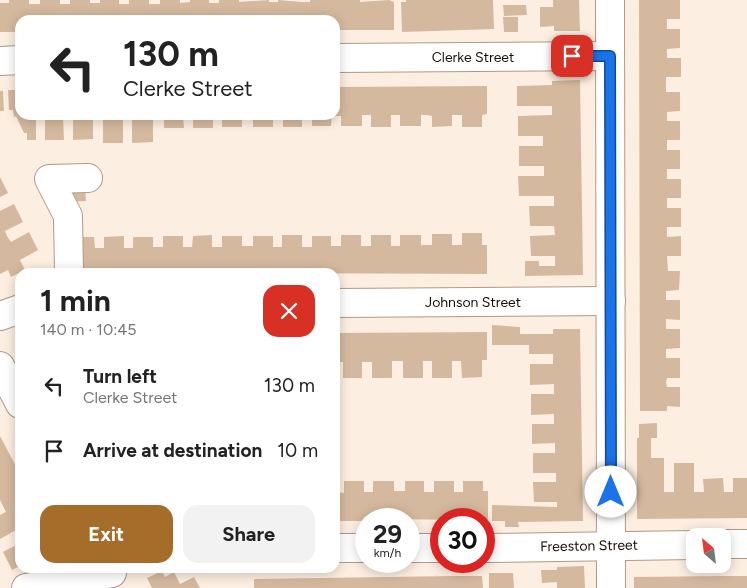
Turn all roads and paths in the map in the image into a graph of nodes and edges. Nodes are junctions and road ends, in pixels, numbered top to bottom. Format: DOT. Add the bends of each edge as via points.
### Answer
graph roads {
  1 [pos="610,0"];
  2 [pos="610,56"];
  3 [pos="340,58"];
  4 [pos="15,60"];
  5 [pos="0,61"];
  6 [pos="88,178"];
  7 [pos="69,268"];
  8 [pos="612,301"];
  9 [pos="340,303"];
  10 [pos="15,311"];
  11 [pos="0,316"];
  12 [pos="0,366"];
  13 [pos="15,394"];
  14 [pos="731,544"];
  15 [pos="747,544"];
  16 [pos="686,545"];
  17 [pos="611,546"];
  18 [pos="340,548"];
  19 [pos="355,548"];
  20 [pos="495,548"];
  21 [pos="113,576"];
  22 [pos="26,588"];
  23 [pos="611,588"];
  1 -- 2 [label="street"];
  2 -- 3 [label="street, Clerke Street"];
  2 -- 8 [label="street"];
  4 -- 5 [label="street"];
  6 -- 7 [label="street" via="49,179 68,216"];
  8 -- 9 [label="street, Johnson Street"];
  8 -- 17 [label="street"];
  10 -- 11 [label="street"];
  12 -- 13 [label="street"];
  14 -- 15 [label="street"];
  16 -- 17 [label="street, Freeston Street"];
  17 -- 20 [label="street, Freeston Street"];
  17 -- 23 [label="street"];
  18 -- 19 [label="street"];
  21 -- 22 [label="street"];
}
